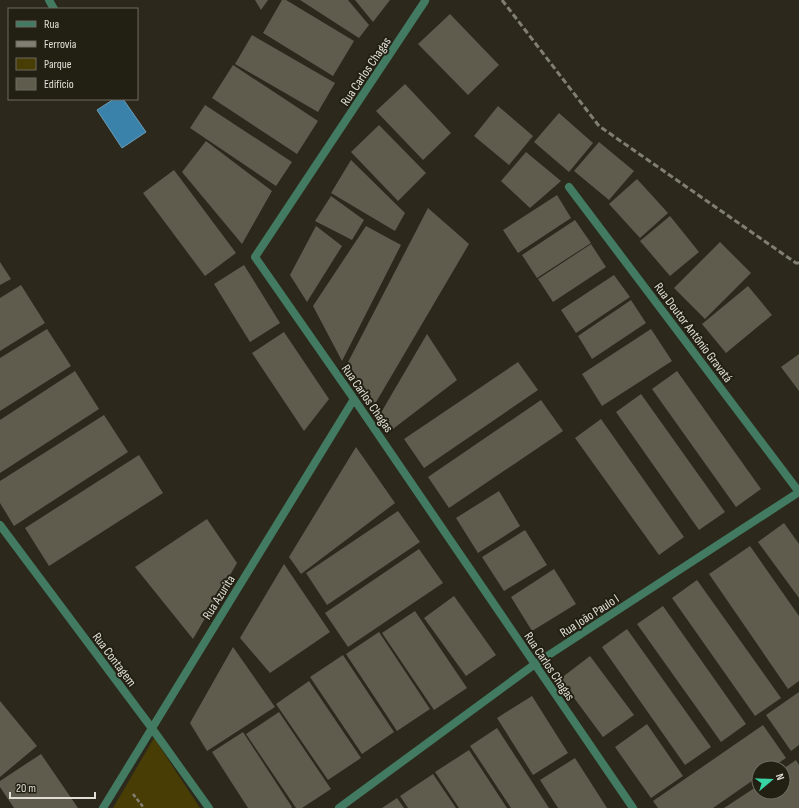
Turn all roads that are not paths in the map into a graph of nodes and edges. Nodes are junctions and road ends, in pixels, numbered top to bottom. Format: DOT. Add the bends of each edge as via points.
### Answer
graph roads {
  1 [pos="425,1"];
  2 [pos="570,187"];
  3 [pos="354,399"];
  4 [pos="799,492"];
  5 [pos="0,525"];
  6 [pos="535,664"];
  7 [pos="151,727"];
  8 [pos="103,808"];
  9 [pos="210,808"];
  10 [pos="338,808"];
  11 [pos="632,808"];
  1 -- 3 [label="street, Rua Carlos Chagas" via="255,257"];
  2 -- 4 [label="street, Rua Doutor Antônio Gravatá"];
  3 -- 6 [label="street, Rua Carlos Chagas"];
  3 -- 7 [label="street, Rua Azurita"];
  4 -- 6 [label="street, Rua João Paulo I"];
  5 -- 7 [label="street, Rua Contagem"];
  6 -- 10 [label="street, Rua João Paulo I"];
  6 -- 11 [label="street, Rua Carlos Chagas"];
  7 -- 8 [label="street, Rua Azurita"];
  7 -- 9 [label="street, Rua Contagem"];
}
